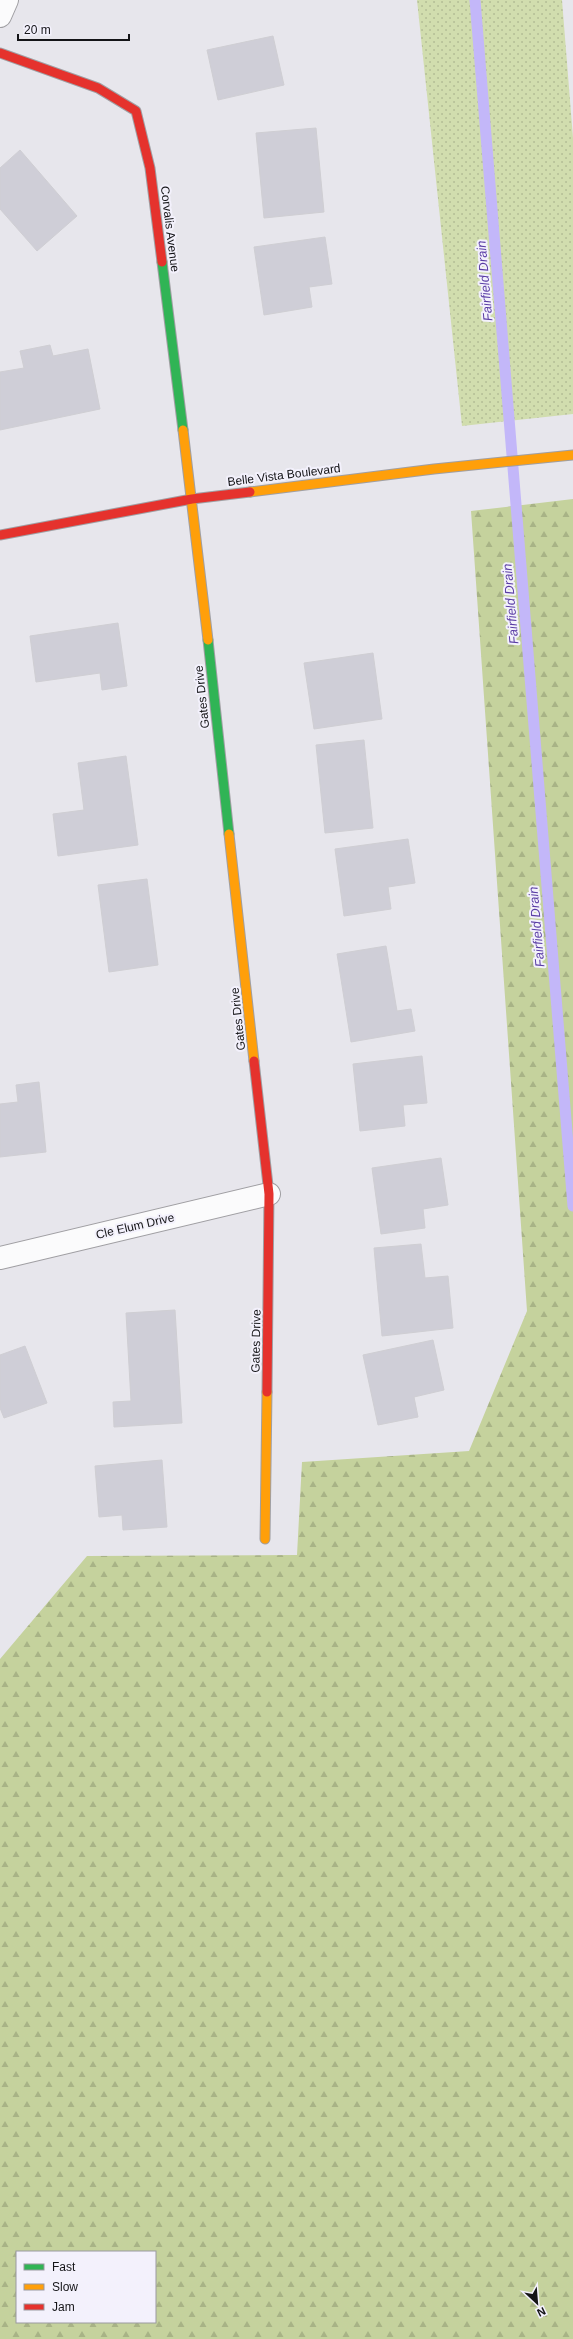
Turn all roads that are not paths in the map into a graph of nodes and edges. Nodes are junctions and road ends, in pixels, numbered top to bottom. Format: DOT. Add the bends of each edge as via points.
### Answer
graph roads {
  1 [pos="7,0"];
  2 [pos="0,16"];
  3 [pos="0,54"];
  4 [pos="573,455"];
  5 [pos="192,498"];
  6 [pos="0,535"];
  7 [pos="269,1194"];
  8 [pos="0,1258"];
  9 [pos="266,1539"];
  1 -- 2 [label="street"];
  3 -- 5 [label="street, Corvalis Avenue" via="98,88 136,111 150,168"];
  4 -- 5 [label="street, Belle Vista Boulevard"];
  5 -- 6 [label="street, Belle Vista Boulevard"];
  5 -- 7 [label="street, Gates Drive"];
  7 -- 8 [label="street, Cle Elum Drive"];
  7 -- 9 [label="street, Gates Drive"];
}
